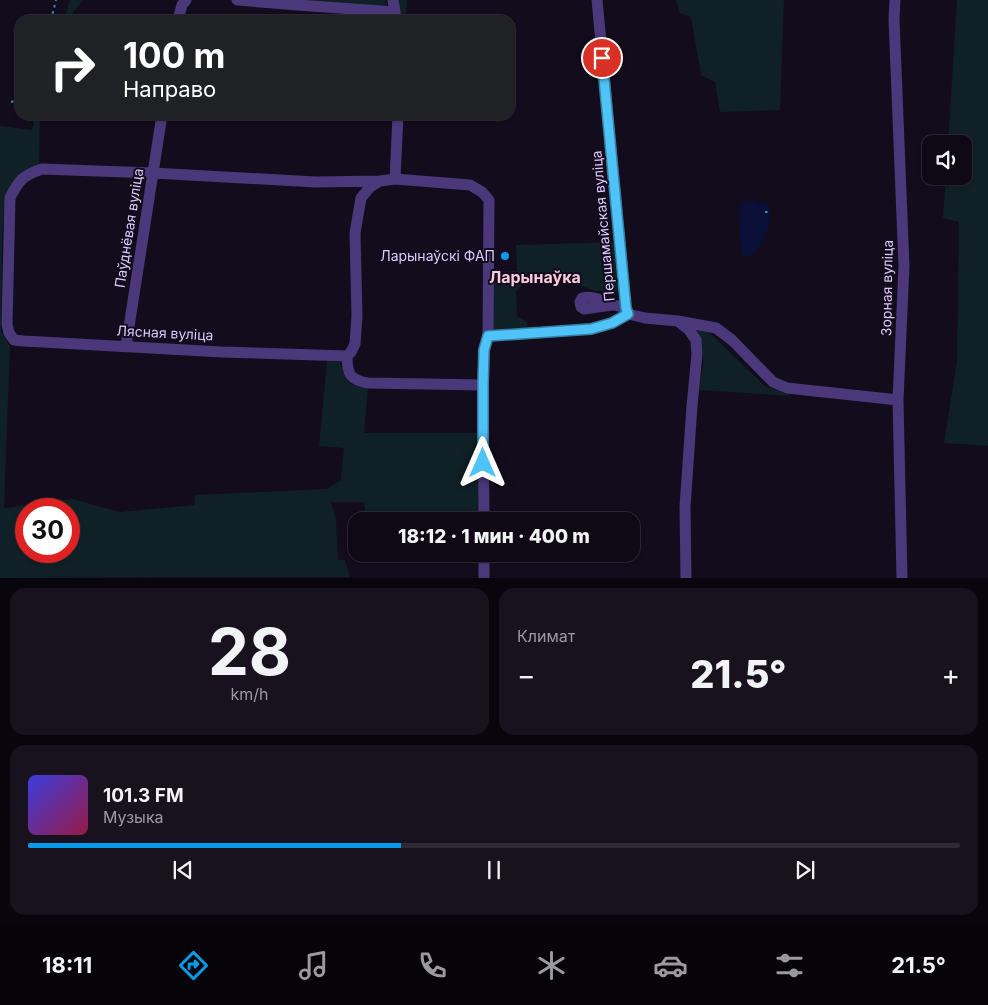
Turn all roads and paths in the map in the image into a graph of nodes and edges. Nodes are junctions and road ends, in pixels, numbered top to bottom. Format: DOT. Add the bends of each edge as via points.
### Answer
graph roads {
  1 [pos="56,0"];
  2 [pos="186,0"];
  3 [pos="236,0"];
  4 [pos="393,0"];
  5 [pos="597,0"];
  6 [pos="895,0"];
  7 [pos="52,15"];
  8 [pos="179,15"];
  9 [pos="386,15"];
  10 [pos="396,15"];
  11 [pos="15,101"];
  12 [pos="11,102"];
  13 [pos="161,120"];
  14 [pos="398,120"];
  15 [pos="153,173"];
  16 [pos="395,179"];
  17 [pos="380,181"];
  18 [pos="766,212"];
  19 [pos="770,212"];
  20 [pos="612,305"];
  21 [pos="627,311"];
  22 [pos="678,321"];
  23 [pos="488,336"];
  24 [pos="126,346"];
  25 [pos="347,356"];
  26 [pos="483,385"];
  27 [pos="898,400"];
  28 [pos="484,512"];
  29 [pos="484,562"];
  30 [pos="484,578"];
  31 [pos="686,578"];
  32 [pos="902,578"];
  1 -- 7 [label="path"];
  2 -- 8 [label="street"];
  3 -- 9 [label="street"];
  4 -- 10 [label="street"];
  5 -- 21 [label="street, Першамайская вуліца"];
  6 -- 27 [label="street, Зорная вуліца" via="904,266"];
  11 -- 12 [label="path"];
  13 -- 15 [label="street, Паўднёвая вуліца"];
  14 -- 16 [label="street"];
  15 -- 17 [label="street" via="316,182"];
  15 -- 24 [label="street, Паўднёвая вуліца"];
  15 -- 24 [label="street, Лясная вуліца" via="42,169 18,182 10,198 7,324 14,340"];
  16 -- 17 [label="street"];
  16 -- 23 [label="street" via="470,185 489,200"];
  17 -- 25 [label="street" via="361,198 355,233 358,316 355,344"];
  18 -- 19 [label="path"];
  20 -- 21 [label="street"];
  21 -- 22 [label="street, Першамайская вуліца" via="645,318"];
  21 -- 23 [label="street" via="612,323 591,329"];
  22 -- 27 [label="street, Першамайская вуліца" via="716,328 773,382 787,388"];
  22 -- 31 [label="street" via="696,340 697,354 685,506"];
  23 -- 26 [label="street" via="484,350"];
  24 -- 25 [label="street, Лясная вуліца"];
  25 -- 26 [label="street" via="349,374 356,381"];
  26 -- 28 [label="street"];
  27 -- 32 [label="street, Зорная вуліца"];
  29 -- 30 [label="street"];
}
